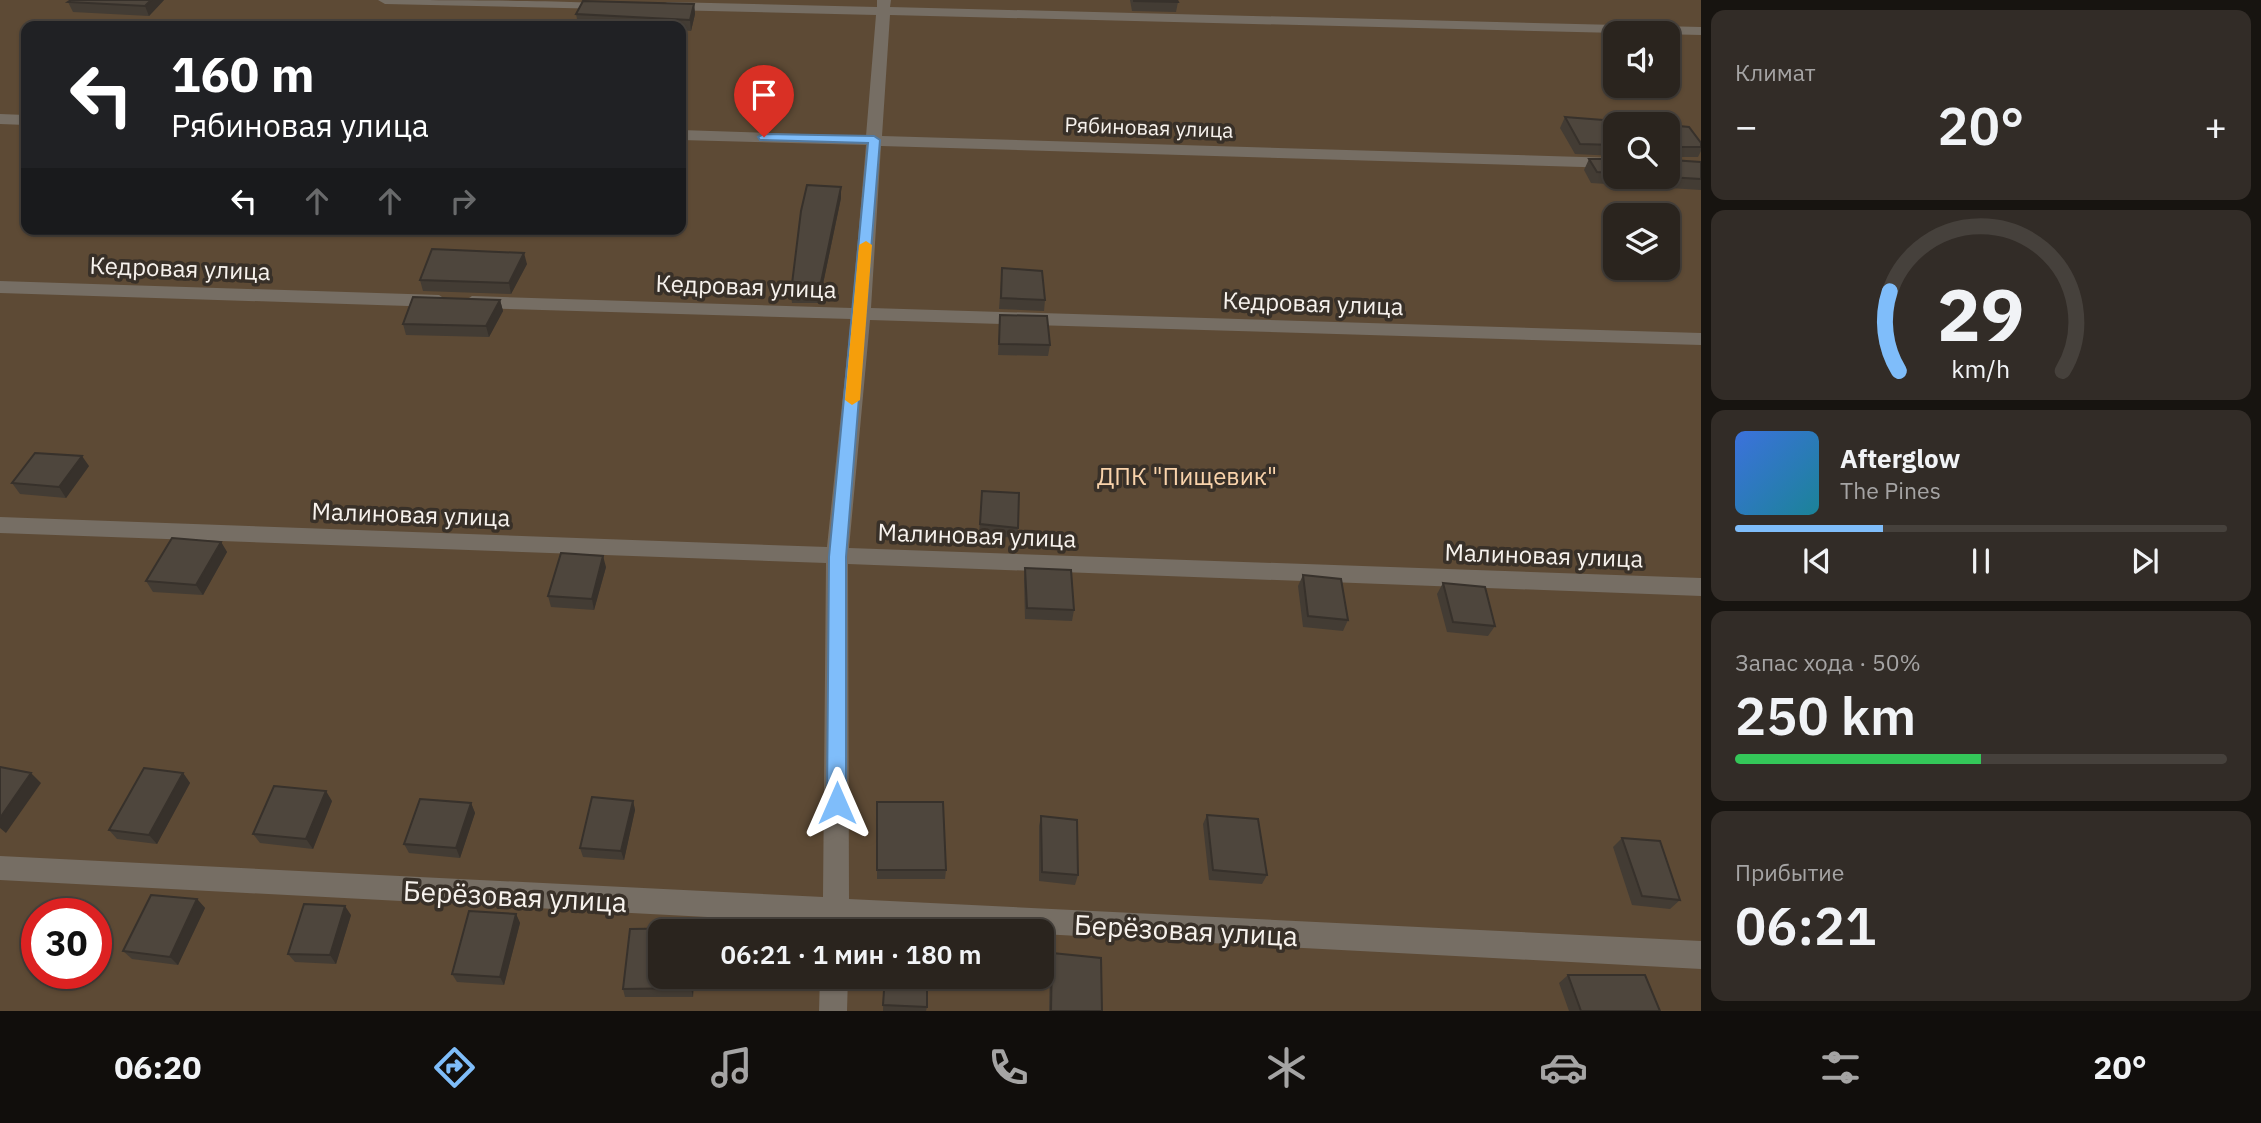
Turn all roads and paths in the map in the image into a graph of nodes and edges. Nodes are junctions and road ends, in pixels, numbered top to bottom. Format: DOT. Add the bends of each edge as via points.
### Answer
graph roads {
  1 [pos="386,0"];
  2 [pos="621,5"];
  3 [pos="884,5"];
  4 [pos="648,6"];
  5 [pos="1701,31"];
  6 [pos="0,118"];
  7 [pos="21,120"];
  8 [pos="686,135"];
  9 [pos="874,140"];
  10 [pos="1603,163"];
  11 [pos="0,287"];
  12 [pos="860,315"];
  13 [pos="1701,339"];
  14 [pos="0,525"];
  15 [pos="838,557"];
  16 [pos="1701,587"];
  17 [pos="0,868"];
  18 [pos="790,919"];
  19 [pos="836,919"];
  20 [pos="1054,930"];
  21 [pos="1701,955"];
  22 [pos="834,989"];
  23 [pos="833,1011"];
  1 -- 2 [label="street"];
  3 -- 4 [label="street"];
  3 -- 5 [label="street"];
  3 -- 9 [label="street"];
  6 -- 7 [label="street"];
  8 -- 9 [label="street, Рябиновая улица"];
  9 -- 10 [label="street, Рябиновая улица"];
  9 -- 12 [label="street"];
  11 -- 12 [label="street, Кедровая улица"];
  12 -- 13 [label="street, Кедровая улица"];
  12 -- 15 [label="street"];
  14 -- 15 [label="street, Малиновая улица"];
  15 -- 16 [label="street, Малиновая улица"];
  15 -- 19 [label="street"];
  17 -- 18 [label="street, Берёзовая улица"];
  20 -- 21 [label="street, Берёзовая улица"];
  22 -- 23 [label="street"];
}
